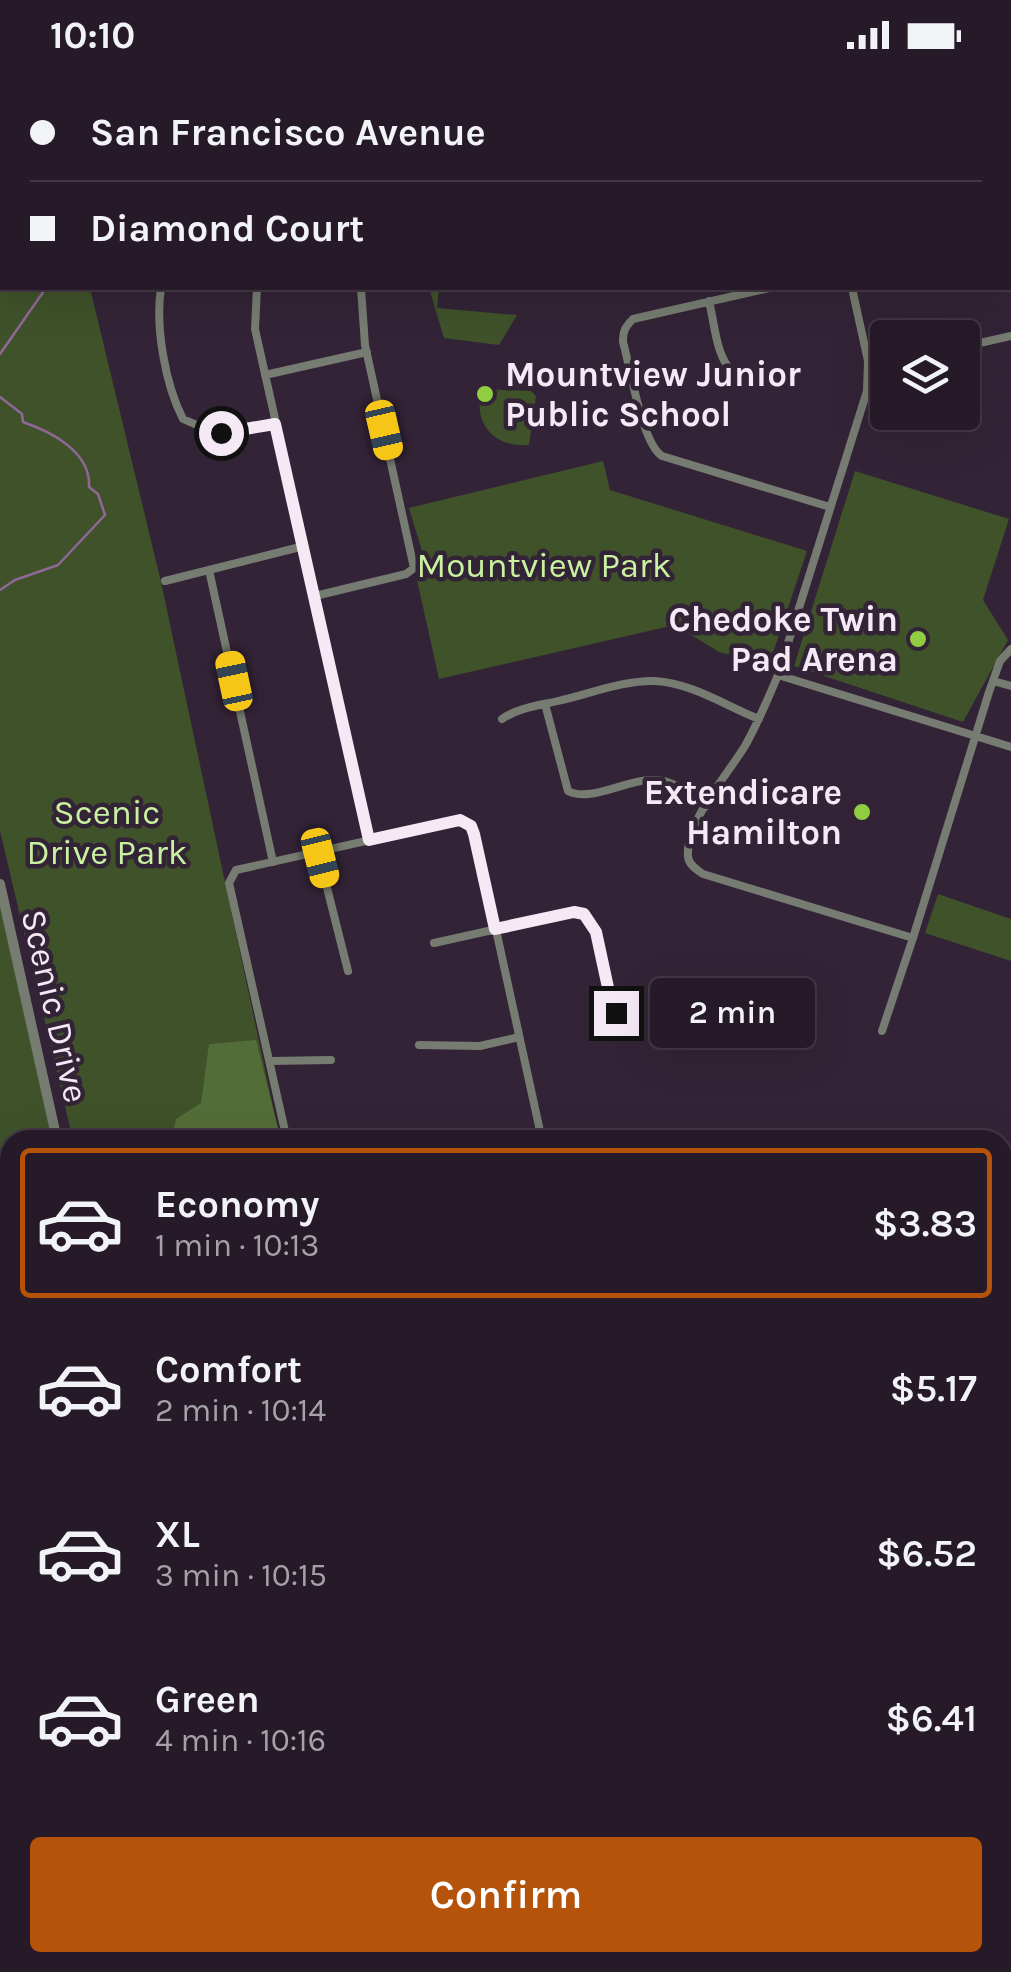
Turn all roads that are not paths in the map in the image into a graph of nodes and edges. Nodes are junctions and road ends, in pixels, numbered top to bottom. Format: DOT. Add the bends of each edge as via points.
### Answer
graph roads {
  1 [pos="161,290"];
  2 [pos="257,290"];
  3 [pos="360,290"];
  4 [pos="760,290"];
  5 [pos="852,290"];
  6 [pos="709,301"];
  7 [pos="1011,336"];
  8 [pos="980,343"];
  9 [pos="367,352"];
  10 [pos="869,369"];
  11 [pos="265,375"];
  12 [pos="763,383"];
  13 [pos="275,424"];
  14 [pos="830,507"];
  15 [pos="304,546"];
  16 [pos="210,570"];
  17 [pos="165,581"];
  18 [pos="315,596"];
  19 [pos="1011,649"];
  20 [pos="778,675"];
  21 [pos="992,681"];
  22 [pos="1011,686"];
  23 [pos="545,704"];
  24 [pos="502,718"];
  25 [pos="759,720"];
  26 [pos="974,736"];
  27 [pos="1011,746"];
  28 [pos="705,806"];
  29 [pos="369,840"];
  30 [pos="318,852"];
  31 [pos="273,862"];
  32 [pos="0,884"];
  33 [pos="495,929"];
  34 [pos="913,938"];
  35 [pos="434,943"];
  36 [pos="348,971"];
  37 [pos="616,1013"];
  38 [pos="882,1031"];
  39 [pos="519,1037"];
  40 [pos="419,1045"];
  41 [pos="331,1060"];
  42 [pos="270,1061"];
  43 [pos="55,1130"];
  44 [pos="285,1130"];
  45 [pos="540,1130"];
  1 -- 13 [label="street" via="161,340 183,419 221,433"];
  2 -- 11 [label="street" via="255,329"];
  3 -- 9 [label="street"];
  4 -- 6 [label="street"];
  5 -- 10 [label="street"];
  6 -- 12 [label="street" via="724,365 736,378"];
  6 -- 14 [label="street" via="633,319 623,332 654,451"];
  7 -- 8 [label="street"];
  9 -- 11 [label="street"];
  9 -- 18 [label="street" via="414,568"];
  10 -- 14 [label="street" via="863,410"];
  11 -- 13 [label="street"];
  13 -- 15 [label="street"];
  14 -- 20 [label="street"];
  15 -- 16 [label="street"];
  15 -- 18 [label="street"];
  16 -- 17 [label="street"];
  16 -- 31 [label="street"];
  18 -- 29 [label="street"];
  19 -- 21 [label="street"];
  20 -- 25 [label="street"];
  20 -- 26 [label="street"];
  21 -- 22 [label="street"];
  21 -- 26 [label="street"];
  23 -- 24 [label="street"];
  23 -- 25 [label="street" via="655,682 686,688"];
  23 -- 28 [label="street" via="568,791 582,795 649,779 674,785"];
  25 -- 28 [label="street"];
  26 -- 27 [label="street"];
  26 -- 34 [label="street"];
  28 -- 34 [label="street" via="688,857 703,874"];
  29 -- 30 [label="street"];
  29 -- 33 [label="street" via="460,820 471,826"];
  30 -- 31 [label="street"];
  30 -- 36 [label="street"];
  31 -- 42 [label="street" via="236,870 229,883"];
  32 -- 43 [label="street, Scenic Drive"];
  33 -- 35 [label="street"];
  33 -- 37 [label="street" via="584,914 596,932"];
  33 -- 39 [label="street"];
  34 -- 38 [label="street"];
  39 -- 40 [label="street" via="480,1046"];
  39 -- 45 [label="street"];
  41 -- 42 [label="street"];
  42 -- 44 [label="street"];
}
